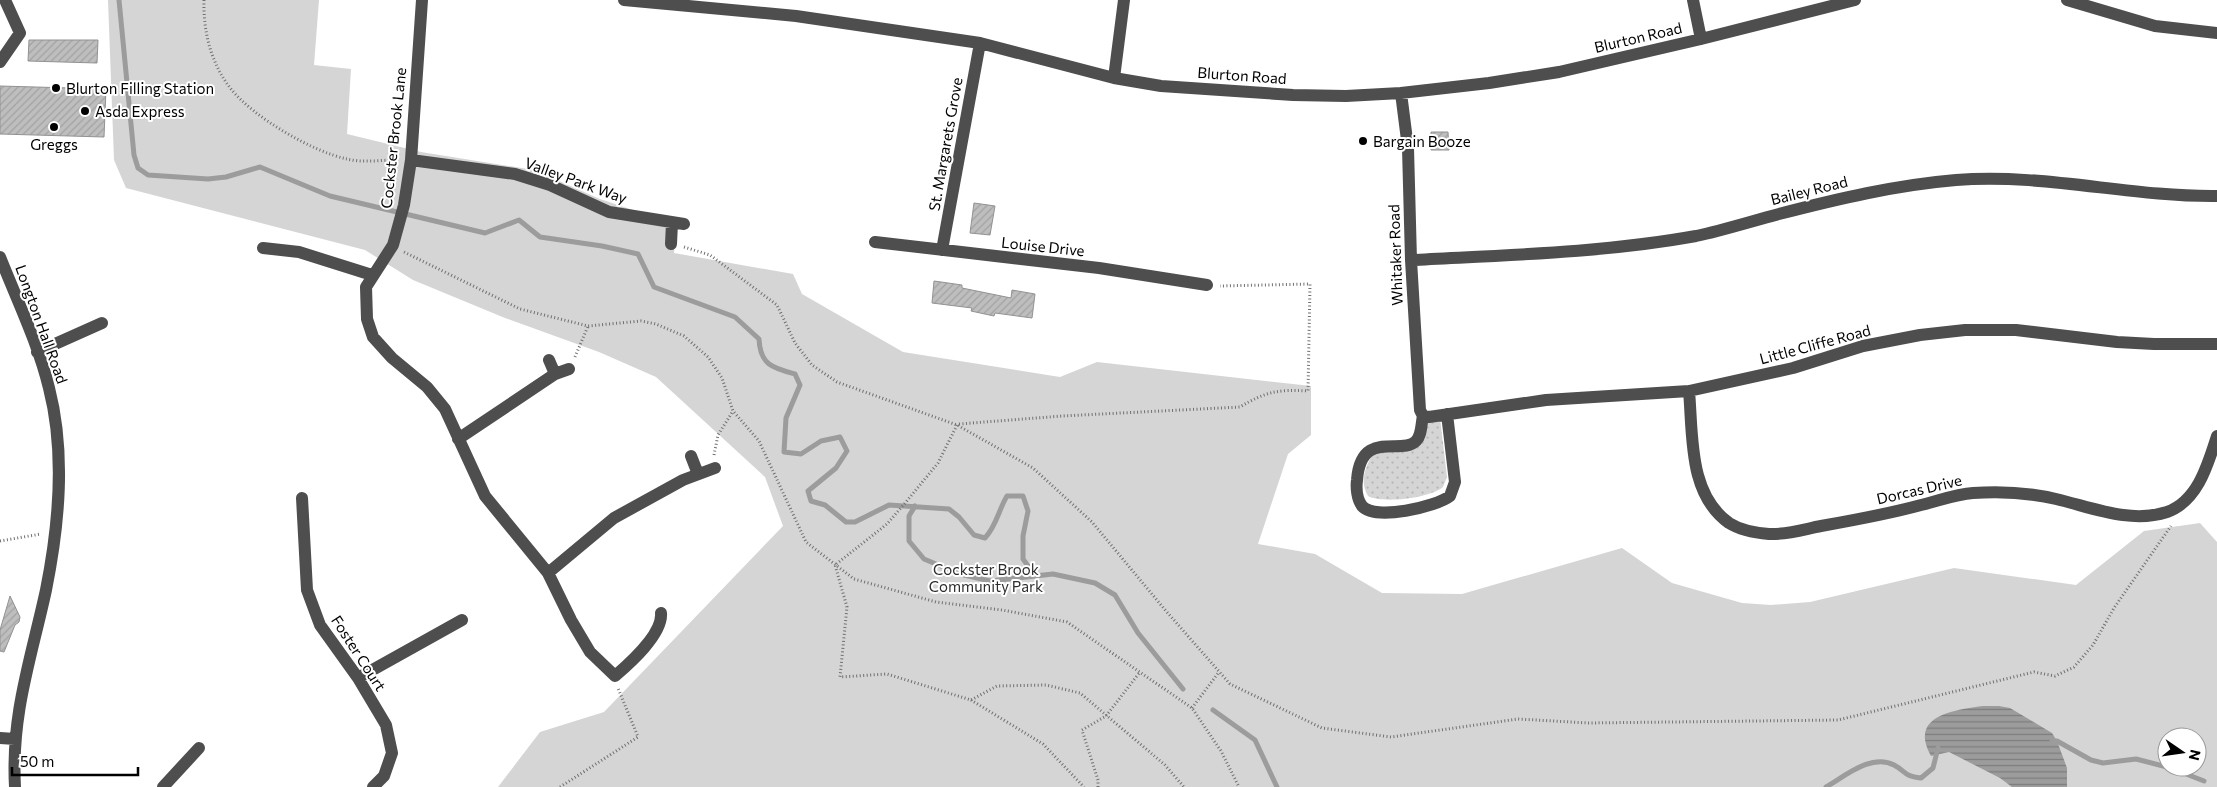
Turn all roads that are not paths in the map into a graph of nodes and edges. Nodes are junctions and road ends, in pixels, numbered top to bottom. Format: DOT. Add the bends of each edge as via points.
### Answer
graph roads {
  1 [pos="5,0"];
  2 [pos="422,0"];
  3 [pos="624,0"];
  4 [pos="1124,0"];
  5 [pos="1693,0"];
  6 [pos="1855,0"];
  7 [pos="2067,0"];
  8 [pos="638,1"];
  9 [pos="2217,33"];
  10 [pos="1701,39"];
  11 [pos="980,43"];
  12 [pos="0,62"];
  13 [pos="1114,78"];
  14 [pos="1401,93"];
  15 [pos="411,160"];
  16 [pos="2217,196"];
  17 [pos="875,242"];
  18 [pos="671,244"];
  19 [pos="262,248"];
  20 [pos="942,250"];
  21 [pos="0,258"];
  22 [pos="1411,260"];
  23 [pos="372,275"];
  24 [pos="1207,285"];
  25 [pos="102,323"];
  26 [pos="2217,344"];
  27 [pos="37,352"];
  28 [pos="549,360"];
  29 [pos="569,369"];
  30 [pos="555,374"];
  31 [pos="1689,390"];
  32 [pos="1447,414"];
  33 [pos="1423,416"];
  34 [pos="2217,436"];
  35 [pos="458,439"];
  36 [pos="691,456"];
  37 [pos="716,468"];
  38 [pos="698,474"];
  39 [pos="302,498"];
  40 [pos="548,573"];
  41 [pos="661,613"];
  42 [pos="462,620"];
  43 [pos="358,678"];
  44 [pos="0,738"];
  45 [pos="15,739"];
  46 [pos="199,748"];
  47 [pos="14,787"];
  48 [pos="163,787"];
  49 [pos="373,787"];
  1 -- 12 [label="street" via="20,33"];
  2 -- 15 [label="street, Cockster Brook Lane"];
  3 -- 8 [label="street, Blurton Road"];
  4 -- 13 [label="street"];
  5 -- 10 [label="street"];
  6 -- 10 [label="street, Blurton Road"];
  7 -- 9 [label="street" via="2155,26"];
  8 -- 11 [label="street, Blurton Road" via="796,16"];
  10 -- 14 [label="street, Blurton Road" via="1559,72"];
  11 -- 13 [label="street, Blurton Road"];
  11 -- 20 [label="street, St. Margarets Grove"];
  13 -- 14 [label="street, Blurton Road" via="1161,86 1293,95"];
  14 -- 22 [label="street, Whitaker Road" via="1408,148"];
  15 -- 18 [label="street, Valley Park Way" via="515,174 550,185 609,212 678,224"];
  15 -- 23 [label="street, Cockster Brook Lane" via="404,206 393,245"];
  16 -- 22 [label="street, Bailey Road" via="2139,194 2001,178 1956,180 1900,186 1815,204 1699,235 1644,245"];
  17 -- 20 [label="street, Louise Drive"];
  19 -- 23 [label="street" via="299,252"];
  20 -- 24 [label="street, Louise Drive" via="1099,268"];
  21 -- 27 [label="street, Longton Hall Road"];
  22 -- 33 [label="street, Whitaker Road" via="1420,410"];
  23 -- 35 [label="street, Cockster Brook Lane" via="366,287 367,319 373,337 392,358 427,387 445,409"];
  25 -- 27 [label="street"];
  26 -- 31 [label="street, Little Cliffe Road" via="2117,342 2016,330 1965,330 1863,346 1794,368"];
  27 -- 45 [label="street, Longton Hall Road" via="50,388 60,472 56,531 25,674"];
  28 -- 30 [label="street"];
  29 -- 30 [label="street"];
  30 -- 35 [label="street"];
  31 -- 32 [label="street, Little Cliffe Road" via="1546,400"];
  31 -- 34 [label="street, Dorcas Drive" via="1696,466 1703,493 1717,513 1731,524 1770,534 1894,512 1971,493 2046,497 2136,517 2168,512 2199,485"];
  32 -- 33 [label="street, Little Cliffe Road"];
  32 -- 33 [label="street" via="1455,482 1450,496 1432,506 1391,512 1371,511 1363,507 1358,497 1357,480 1364,458 1378,446 1416,442"];
  35 -- 40 [label="street, Cockster Brook Lane" via="485,496"];
  36 -- 38 [label="street"];
  37 -- 38 [label="street"];
  38 -- 40 [label="street" via="614,518"];
  39 -- 43 [label="street, Foster Court" via="307,590 320,625"];
  40 -- 41 [label="street, Cockster Brook Lane" via="590,652 615,676 657,630"];
  42 -- 43 [label="street"];
  43 -- 49 [label="street, Foster Court" via="386,726 392,753 384,776"];
  44 -- 45 [label="street"];
  45 -- 47 [label="street, Longton Hall Road"];
  46 -- 48 [label="street"];
}
